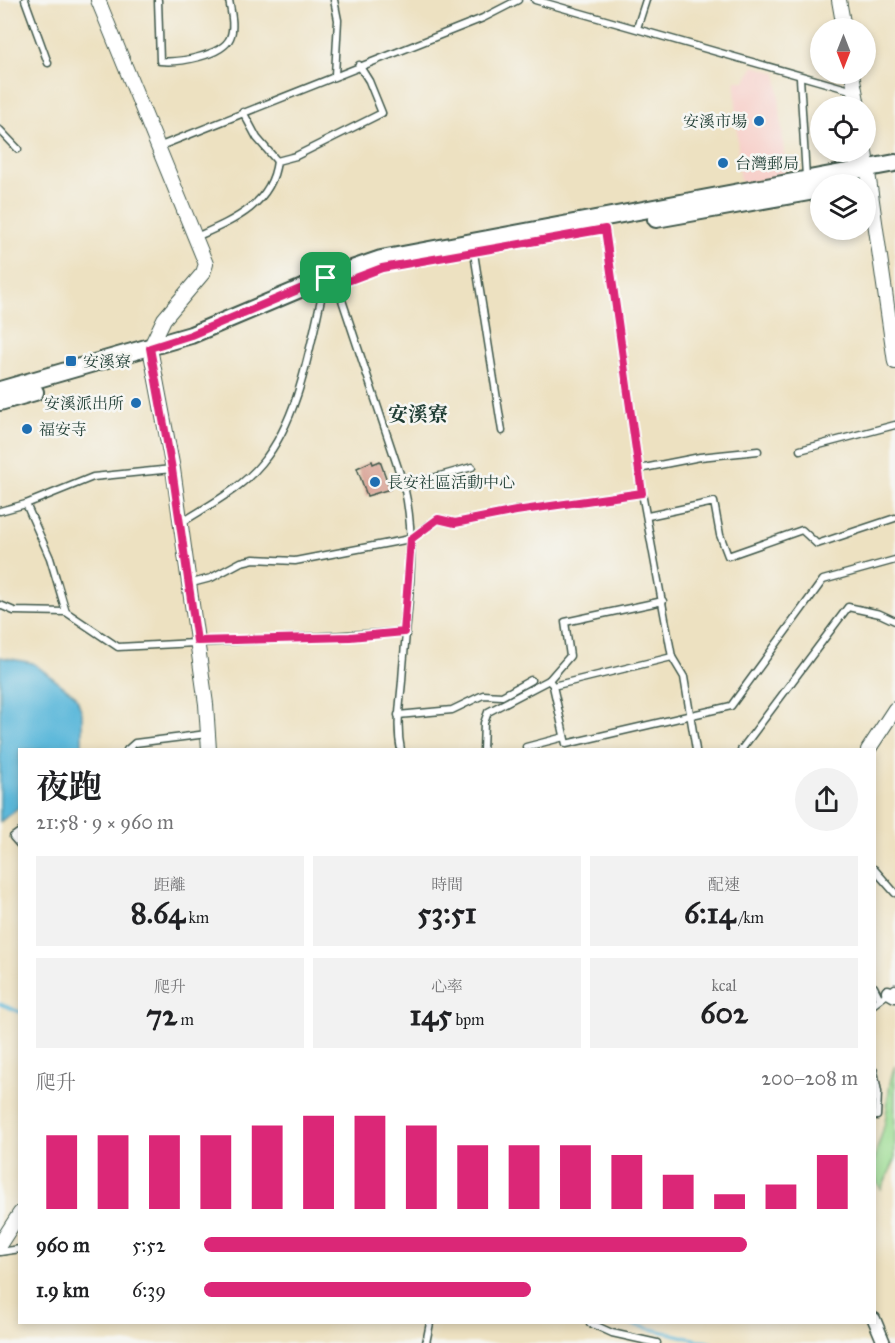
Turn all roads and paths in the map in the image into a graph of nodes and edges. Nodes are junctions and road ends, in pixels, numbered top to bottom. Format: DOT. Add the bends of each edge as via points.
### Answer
graph roads {
  1 [pos="25,0"];
  2 [pos="98,0"];
  3 [pos="158,0"];
  4 [pos="229,0"];
  5 [pos="334,0"];
  6 [pos="518,0"];
  7 [pos="535,0"];
  8 [pos="646,0"];
  9 [pos="839,0"];
  10 [pos="506,3"];
  11 [pos="842,18"];
  12 [pos="637,28"];
  13 [pos="48,63"];
  14 [pos="359,66"];
  15 [pos="335,75"];
  16 [pos="800,78"];
  17 [pos="854,84"];
  18 [pos="856,92"];
  19 [pos="857,96"];
  20 [pos="243,112"];
  21 [pos="0,130"];
  22 [pos="158,147"];
  23 [pos="18,149"];
  24 [pos="277,161"];
  25 [pos="895,163"];
  26 [pos="867,166"];
  27 [pos="810,174"];
  28 [pos="847,174"];
  29 [pos="895,174"];
  30 [pos="810,188"];
  31 [pos="810,188"];
  32 [pos="605,229"];
  33 [pos="196,237"];
  34 [pos="474,253"];
  35 [pos="329,284"];
  36 [pos="151,354"];
  37 [pos="895,362"];
  38 [pos="0,390"];
  39 [pos="0,402"];
  40 [pos="895,424"];
  41 [pos="502,431"];
  42 [pos="800,450"];
  43 [pos="758,451"];
  44 [pos="472,467"];
  45 [pos="172,469"];
  46 [pos="639,469"];
  47 [pos="404,486"];
  48 [pos="642,493"];
  49 [pos="27,504"];
  50 [pos="0,511"];
  51 [pos="648,516"];
  52 [pos="895,518"];
  53 [pos="179,525"];
  54 [pos="411,539"];
  55 [pos="895,560"];
  56 [pos="187,584"];
  57 [pos="663,601"];
  58 [pos="0,605"];
  59 [pos="66,612"];
  60 [pos="895,621"];
  61 [pos="404,632"];
  62 [pos="197,641"];
  63 [pos="672,657"];
  64 [pos="531,680"];
  65 [pos="551,683"];
  66 [pos="895,709"];
  67 [pos="398,715"];
  68 [pos="689,716"];
  69 [pos="208,734"];
  70 [pos="564,737"];
  71 [pos="526,747"];
  72 [pos="129,748"];
  73 [pos="209,748"];
  74 [pos="401,748"];
  75 [pos="483,748"];
  76 [pos="696,748"];
  77 [pos="742,748"];
  78 [pos="869,748"];
  79 [pos="876,871"];
  80 [pos="895,893"];
  81 [pos="876,1082"];
  82 [pos="877,1116"];
  83 [pos="18,1216"];
  84 [pos="0,1245"];
  85 [pos="18,1250"];
  86 [pos="876,1323"];
  87 [pos="430,1324"];
  88 [pos="592,1324"];
  89 [pos="426,1343"];
  90 [pos="657,1343"];
  91 [pos="885,1343"];
  1 -- 13 [label="lane"];
  2 -- 22 [label="street"];
  3 -- 4 [label="lane" via="160,61 170,62 206,56 226,44 232,25"];
  5 -- 15 [label="lane" via="338,20"];
  6 -- 10 [label="lane"];
  7 -- 12 [label="lane"];
  8 -- 12 [label="lane"];
  9 -- 11 [label="street"];
  10 -- 14 [label="lane"];
  12 -- 16 [label="lane"];
  14 -- 15 [label="lane"];
  14 -- 24 [label="lane" via="382,113 296,156"];
  15 -- 20 [label="lane"];
  16 -- 18 [label="lane"];
  16 -- 27 [label="lane"];
  17 -- 18 [label="street"];
  18 -- 19 [label="street"];
  20 -- 22 [label="lane"];
  20 -- 24 [label="lane" via="257,138"];
  21 -- 23 [label="lane"];
  22 -- 33 [label="street"];
  24 -- 33 [label="lane" via="267,191 244,215"];
  25 -- 26 [label="main road"];
  26 -- 28 [label="main road"];
  26 -- 29 [label="main road"];
  26 -- 37 [label="street"];
  30 -- 32 [label="main road"];
  31 -- 35 [label="main road" via="381,259"];
  32 -- 34 [label="main road"];
  32 -- 46 [label="lane"];
  33 -- 36 [label="street" via="206,264 203,273 164,319"];
  34 -- 35 [label="main road" via="382,268"];
  34 -- 41 [label="lane"];
  35 -- 36 [label="main road"];
  35 -- 47 [label="lane"];
  35 -- 53 [label="lane" via="286,426 262,463 237,486"];
  36 -- 38 [label="main road"];
  36 -- 39 [label="main road"];
  36 -- 45 [label="street"];
  40 -- 42 [label="lane"];
  43 -- 46 [label="lane"];
  44 -- 47 [label="lane"];
  45 -- 49 [label="lane" via="93,477"];
  45 -- 53 [label="street"];
  46 -- 48 [label="lane"];
  47 -- 54 [label="lane"];
  48 -- 51 [label="lane"];
  48 -- 54 [label="lane" via="455,523 438,519"];
  49 -- 50 [label="lane"];
  49 -- 59 [label="lane" via="50,558"];
  51 -- 52 [label="lane" via="714,502 728,556 787,533 802,530 817,544"];
  51 -- 57 [label="lane"];
  53 -- 56 [label="street"];
  54 -- 56 [label="lane" via="295,561 254,559"];
  54 -- 61 [label="lane"];
  55 -- 68 [label="lane" via="823,580 731,706"];
  56 -- 62 [label="street"];
  57 -- 63 [label="lane"];
  57 -- 65 [label="lane" via="565,622 570,656"];
  58 -- 59 [label="lane" via="14,611"];
  59 -- 62 [label="lane" via="118,647"];
  60 -- 77 [label="lane" via="848,607"];
  61 -- 62 [label="lane"];
  61 -- 67 [label="lane"];
  62 -- 69 [label="street"];
  63 -- 65 [label="lane"];
  63 -- 68 [label="lane" via="684,677"];
  64 -- 67 [label="lane" via="502,696 483,695 452,710"];
  65 -- 70 [label="lane"];
  65 -- 75 [label="lane" via="488,712"];
  66 -- 78 [label="street"];
  67 -- 74 [label="lane"];
  68 -- 70 [label="lane" via="566,744"];
  68 -- 76 [label="lane"];
  69 -- 72 [label="lane" via="135,743"];
  69 -- 73 [label="street"];
  70 -- 71 [label="lane"];
  79 -- 80 [label="lane"];
  81 -- 82 [label="lane"];
  83 -- 84 [label="street"];
  84 -- 85 [label="lane"];
  86 -- 91 [label="street"];
  87 -- 89 [label="lane"];
  88 -- 90 [label="lane" via="612,1333"];
}
